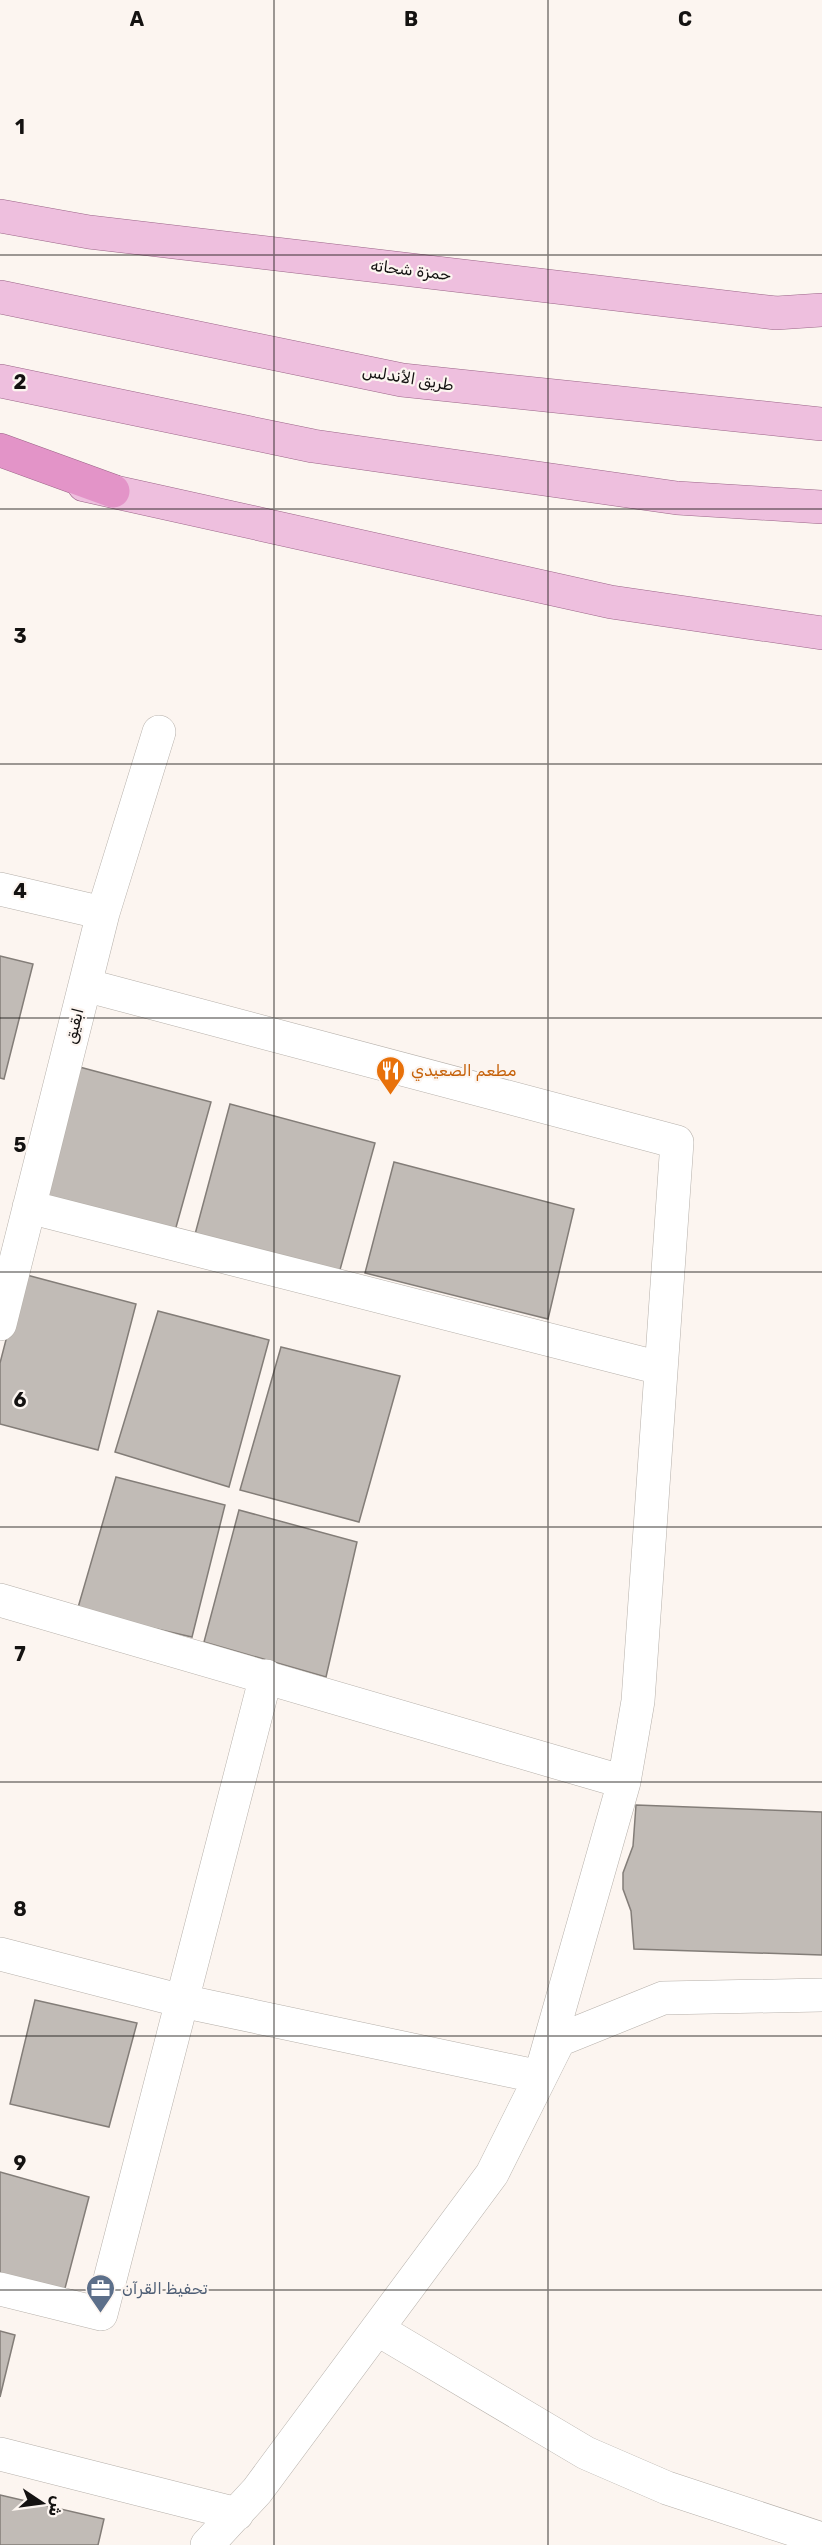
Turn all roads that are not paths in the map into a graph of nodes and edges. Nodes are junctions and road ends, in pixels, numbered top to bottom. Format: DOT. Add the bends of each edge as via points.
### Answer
graph roads {
  1 [pos="0,216"];
  2 [pos="0,229"];
  3 [pos="89,232"];
  4 [pos="0,297"];
  5 [pos="822,310"];
  6 [pos="0,381"];
  7 [pos="822,424"];
  8 [pos="0,450"];
  9 [pos="0,466"];
  10 [pos="113,491"];
  11 [pos="822,507"];
  12 [pos="822,633"];
  13 [pos="159,732"];
  14 [pos="0,889"];
  15 [pos="102,913"];
  16 [pos="85,985"];
  17 [pos="29,1207"];
  18 [pos="0,1324"];
  19 [pos="660,1368"];
  20 [pos="0,1600"];
  21 [pos="266,1676"];
  22 [pos="624,1782"];
  23 [pos="0,1954"];
  24 [pos="822,1995"];
  25 [pos="182,2001"];
  26 [pos="540,2078"];
  27 [pos="0,2289"];
  28 [pos="377,2329"];
  29 [pos="0,2454"];
  30 [pos="237,2514"];
  31 [pos="822,2540"];
  32 [pos="207,2545"];
  1 -- 3 [label="main road, حمزة شحاته"];
  2 -- 3 [label="main road"];
  3 -- 5 [label="main road, حمزة شحاته" via="776,313"];
  4 -- 7 [label="main road, طريق الأندلس" via="402,380"];
  6 -- 11 [label="main road" via="324,447 677,498"];
  8 -- 10 [label="highway"];
  9 -- 10 [label="main road"];
  10 -- 12 [label="main road" via="611,602"];
  13 -- 15 [label="street, ابقيق"];
  14 -- 15 [label="street"];
  15 -- 16 [label="street, ابقيق"];
  16 -- 17 [label="street, ابقيق"];
  16 -- 19 [label="street" via="677,1143"];
  17 -- 18 [label="street, ابقيق"];
  17 -- 19 [label="street"];
  19 -- 22 [label="street" via="638,1701"];
  20 -- 21 [label="street"];
  21 -- 22 [label="street"];
  21 -- 25 [label="street"];
  22 -- 26 [label="street"];
  23 -- 25 [label="street"];
  24 -- 26 [label="street" via="663,1998 559,2040"];
  25 -- 26 [label="street"];
  25 -- 27 [label="street" via="101,2314"];
  26 -- 28 [label="street" via="492,2174"];
  28 -- 30 [label="street"];
  28 -- 31 [label="street" via="586,2453 667,2488"];
  29 -- 30 [label="street"];
  30 -- 32 [label="street"];
}
